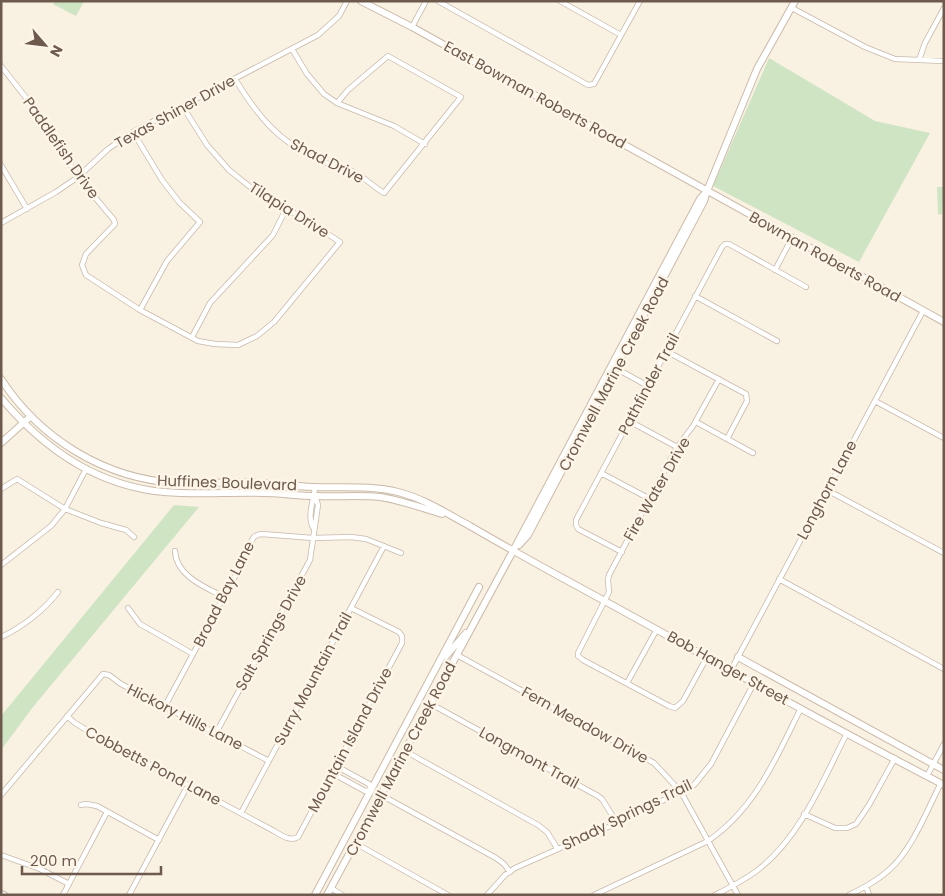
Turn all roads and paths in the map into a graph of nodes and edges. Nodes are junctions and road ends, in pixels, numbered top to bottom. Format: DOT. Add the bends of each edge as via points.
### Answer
graph roads {
  1 [pos="347,1"];
  2 [pos="362,1"];
  3 [pos="426,1"];
  4 [pos="438,1"];
  5 [pos="560,1"];
  6 [pos="640,1"];
  7 [pos="793,4"];
  8 [pos="944,8"];
  9 [pos="412,27"];
  10 [pos="621,35"];
  11 [pos="292,49"];
  12 [pos="919,60"];
  13 [pos="944,61"];
  14 [pos="1,66"];
  15 [pos="235,79"];
  16 [pos="337,103"];
  17 [pos="183,107"];
  18 [pos="133,132"];
  19 [pos="424,144"];
  20 [pos="1,165"];
  21 [pos="78,177"];
  22 [pos="707,191"];
  23 [pos="27,208"];
  24 [pos="286,209"];
  25 [pos="1,223"];
  26 [pos="792,238"];
  27 [pos="775,270"];
  28 [pos="806,286"];
  29 [pos="696,296"];
  30 [pos="140,310"];
  31 [pos="923,311"];
  32 [pos="944,322"];
  33 [pos="192,337"];
  34 [pos="777,341"];
  35 [pos="666,351"];
  36 [pos="617,369"];
  37 [pos="1,379"];
  38 [pos="719,379"];
  39 [pos="648,386"];
  40 [pos="1,398"];
  41 [pos="875,401"];
  42 [pos="30,417"];
  43 [pos="629,421"];
  44 [pos="696,422"];
  45 [pos="23,423"];
  46 [pos="944,438"];
  47 [pos="727,439"];
  48 [pos="1,443"];
  49 [pos="678,448"];
  50 [pos="753,453"];
  51 [pos="86,470"];
  52 [pos="601,473"];
  53 [pos="315,487"];
  54 [pos="1,489"];
  55 [pos="827,490"];
  56 [pos="315,496"];
  57 [pos="650,499"];
  58 [pos="66,508"];
  59 [pos="453,517"];
  60 [pos="134,537"];
  61 [pos="313,538"];
  62 [pos="384,546"];
  63 [pos="175,551"];
  64 [pos="513,551"];
  65 [pos="622,552"];
  66 [pos="400,553"];
  67 [pos="944,553"];
  68 [pos="1,565"];
  69 [pos="779,579"];
  70 [pos="479,587"];
  71 [pos="58,592"];
  72 [pos="224,597"];
  73 [pos="605,601"];
  74 [pos="128,608"];
  75 [pos="351,608"];
  76 [pos="474,623"];
  77 [pos="657,629"];
  78 [pos="1,637"];
  79 [pos="193,654"];
  80 [pos="457,655"];
  81 [pos="707,657"];
  82 [pos="738,657"];
  83 [pos="439,664"];
  84 [pos="944,669"];
  85 [pos="731,670"];
  86 [pos="627,683"];
  87 [pos="754,683"];
  88 [pos="431,704"];
  89 [pos="165,706"];
  90 [pos="801,708"];
  91 [pos="67,716"];
  92 [pos="216,733"];
  93 [pos="847,733"];
  94 [pos="944,744"];
  95 [pos="405,751"];
  96 [pos="895,758"];
  97 [pos="269,761"];
  98 [pos="933,764"];
  99 [pos="336,766"];
  100 [pos="944,770"];
  101 [pos="332,773"];
  102 [pos="927,776"];
  103 [pos="942,784"];
  104 [pos="188,785"];
  105 [pos="372,790"];
  106 [pos="681,792"];
  107 [pos="1,795"];
  108 [pos="381,795"];
  109 [pos="82,806"];
  110 [pos="107,812"];
  111 [pos="241,813"];
  112 [pos="804,814"];
  113 [pos="617,823"];
  114 [pos="159,840"];
  115 [pos="708,841"];
  116 [pos="355,843"];
  117 [pos="557,848"];
  118 [pos="1,855"];
  119 [pos="510,872"];
  120 [pos="69,884"];
  121 [pos="734,886"];
  122 [pos="866,886"];
  123 [pos="329,892"];
  124 [pos="63,895"];
  125 [pos="129,895"];
  126 [pos="315,895"];
  127 [pos="342,895"];
  128 [pos="448,895"];
  129 [pos="486,895"];
  130 [pos="594,895"];
  131 [pos="716,895"];
  132 [pos="738,895"];
  133 [pos="849,895"];
  134 [pos="870,895"];
  1 -- 11 [label="street, Texas Shiner Drive" via="339,16 318,35"];
  2 -- 9 [label="main road, East Bowman Roberts Road"];
  3 -- 9 [label="street"];
  4 -- 10 [label="street" via="588,86 594,84"];
  5 -- 10 [label="street"];
  6 -- 10 [label="street"];
  7 -- 12 [label="street" via="865,47 895,59"];
  7 -- 22 [label="main road, Cromwell Marine Creek Road" via="757,69"];
  8 -- 12 [label="street" via="924,43"];
  9 -- 22 [label="main road, East Bowman Roberts Road"];
  11 -- 15 [label="street, Texas Shiner Drive"];
  11 -- 16 [label="street" via="307,74 324,94"];
  12 -- 13 [label="street"];
  14 -- 21 [label="street, Paddlefish Drive" via="38,113"];
  15 -- 17 [label="street, Texas Shiner Drive"];
  15 -- 19 [label="street, Shad Drive" via="268,126 291,144 317,159 356,173 384,193"];
  16 -- 19 [label="street" via="394,126"];
  16 -- 19 [label="street" via="388,56 461,97"];
  17 -- 18 [label="street, Texas Shiner Drive"];
  17 -- 24 [label="street, Tilapia Drive" via="207,145 229,170 259,194"];
  18 -- 21 [label="street, Texas Shiner Drive" via="108,149"];
  18 -- 30 [label="street" via="162,180 200,222 167,262"];
  20 -- 23 [label="street"];
  21 -- 23 [label="street, Texas Shiner Drive"];
  21 -- 30 [label="street, Paddlefish Drive" via="115,224 86,254 82,265 86,275"];
  22 -- 26 [label="main road, Bowman Roberts Road"];
  22 -- 36 [label="main road, Cromwell Marine Creek Road"];
  22 -- 64 [label="main road, Cromwell Marine Creek Road"];
  23 -- 25 [label="street, Texas Shiner Drive"];
  24 -- 33 [label="street" via="273,235 205,310"];
  24 -- 33 [label="street, Tilapia Drive" via="340,242 274,322 257,336 238,345 215,344"];
  26 -- 27 [label="street"];
  26 -- 31 [label="main road, Bowman Roberts Road"];
  27 -- 28 [label="street"];
  27 -- 29 [label="street, Pathfinder Trail" via="725,244"];
  29 -- 34 [label="street"];
  29 -- 35 [label="street, Pathfinder Trail"];
  30 -- 33 [label="street"];
  31 -- 32 [label="main road, Bowman Roberts Road"];
  31 -- 41 [label="street, Longhorn Lane"];
  35 -- 38 [label="street"];
  35 -- 39 [label="street, Pathfinder Trail"];
  36 -- 39 [label="street"];
  36 -- 64 [label="main road, Cromwell Marine Creek Road" via="528,535"];
  37 -- 42 [label="main road, Huffines Boulevard"];
  38 -- 44 [label="street, Fire Water Drive"];
  38 -- 47 [label="street" via="747,396"];
  39 -- 43 [label="street, Pathfinder Trail"];
  40 -- 45 [label="main road, Huffines Boulevard"];
  41 -- 46 [label="street"];
  41 -- 55 [label="street, Longhorn Lane"];
  42 -- 45 [label="main road"];
  42 -- 53 [label="main road, Huffines Boulevard" via="75,452 120,472 148,479 175,483 252,482"];
  43 -- 49 [label="street"];
  43 -- 52 [label="street, Pathfinder Trail"];
  44 -- 47 [label="street"];
  44 -- 49 [label="street, Fire Water Drive"];
  45 -- 48 [label="main road"];
  45 -- 51 [label="main road, Huffines Boulevard" via="45,443"];
  47 -- 50 [label="street"];
  49 -- 57 [label="street, Fire Water Drive"];
  51 -- 56 [label="main road, Huffines Boulevard" via="162,492"];
  51 -- 58 [label="street"];
  52 -- 57 [label="street"];
  52 -- 65 [label="street, Pathfinder Trail" via="576,525"];
  53 -- 56 [label="street, Salt Springs Drive"];
  53 -- 59 [label="main road, Huffines Boulevard" via="375,488 398,492 426,501"];
  54 -- 58 [label="street" via="17,479"];
  55 -- 67 [label="street"];
  55 -- 69 [label="street, Longhorn Lane"];
  56 -- 59 [label="main road, Huffines Boulevard" via="380,498"];
  56 -- 61 [label="street, Salt Springs Drive" via="318,505"];
  57 -- 65 [label="street, Fire Water Drive"];
  58 -- 60 [label="street" via="126,530"];
  58 -- 68 [label="street" via="51,526"];
  59 -- 64 [label="main road, Huffines Boulevard"];
  61 -- 62 [label="street, Broad Bay Lane" via="351,537"];
  61 -- 72 [label="street, Broad Bay Lane" via="262,534 252,537 248,552"];
  61 -- 92 [label="street, Salt Springs Drive" via="307,568"];
  62 -- 66 [label="street, Broad Bay Lane"];
  62 -- 75 [label="street, Surry Mountain Trail"];
  63 -- 72 [label="street" via="175,558 186,574"];
  64 -- 73 [label="main road, Bob Hanger Street"];
  64 -- 76 [label="main road, Cromwell Marine Creek Road"];
  65 -- 73 [label="street, Fire Water Drive" via="608,577 609,592"];
  69 -- 82 [label="street, Longhorn Lane"];
  69 -- 84 [label="street"];
  70 -- 83 [label="main road, Cromwell Marine Creek Road"];
  71 -- 78 [label="street" via="48,605"];
  72 -- 79 [label="street, Broad Bay Lane"];
  73 -- 77 [label="main road, Bob Hanger Street"];
  73 -- 86 [label="street" via="578,656"];
  74 -- 79 [label="street" via="140,624"];
  75 -- 97 [label="street, Surry Mountain Trail"];
  75 -- 99 [label="street, Mountain Island Drive" via="399,632 403,639"];
  76 -- 80 [label="main road, Cromwell Marine Creek Road"];
  76 -- 83 [label="main road, Cromwell Marine Creek Road"];
  77 -- 81 [label="main road, Bob Hanger Street"];
  77 -- 86 [label="street"];
  79 -- 89 [label="street, Broad Bay Lane"];
  80 -- 88 [label="main road, Cromwell Marine Creek Road"];
  80 -- 106 [label="street, Fern Meadow Drive" via="654,762"];
  81 -- 85 [label="main road, Bob Hanger Street"];
  81 -- 86 [label="street" via="683,701 675,708"];
  82 -- 85 [label="street, Longhorn Lane"];
  82 -- 98 [label="main road, Bob Hanger Street"];
  83 -- 105 [label="main road, Cromwell Marine Creek Road"];
  85 -- 87 [label="main road, Bob Hanger Street"];
  87 -- 90 [label="main road, Bob Hanger Street"];
  87 -- 106 [label="street, Shady Springs Trail" via="711,764 694,785"];
  88 -- 95 [label="main road, Cromwell Marine Creek Road"];
  88 -- 113 [label="street, Longmont Trail" via="598,796"];
  89 -- 91 [label="street, Hickory Hills Lane" via="102,674"];
  89 -- 92 [label="street, Hickory Hills Lane"];
  90 -- 93 [label="main road, Bob Hanger Street"];
  90 -- 115 [label="street" via="752,798 737,818"];
  91 -- 104 [label="street, Cobbetts Pond Lane" via="98,737"];
  91 -- 107 [label="street"];
  92 -- 97 [label="street, Hickory Hills Lane"];
  93 -- 96 [label="main road, Bob Hanger Street"];
  93 -- 112 [label="street"];
  94 -- 98 [label="street"];
  95 -- 108 [label="main road, Cromwell Marine Creek Road"];
  95 -- 117 [label="street" via="538,824"];
  96 -- 102 [label="main road, Bob Hanger Street"];
  96 -- 112 [label="street" via="856,824 835,828"];
  97 -- 111 [label="street, Surry Mountain Trail"];
  98 -- 100 [label="main road, Bob Hanger Street"];
  98 -- 102 [label="street"];
  99 -- 101 [label="street, Mountain Island Drive"];
  99 -- 105 [label="street" via="369,784"];
  101 -- 105 [label="street" via="365,791"];
  101 -- 111 [label="street, Mountain Island Drive" via="295,839"];
  102 -- 103 [label="main road, Bob Hanger Street"];
  103 -- 122 [label="street" via="906,850 890,870"];
  104 -- 111 [label="street, Cobbetts Pond Lane"];
  104 -- 114 [label="street"];
  105 -- 108 [label="main road"];
  105 -- 126 [label="main road, Cromwell Marine Creek Road"];
  106 -- 113 [label="street, Shady Springs Trail"];
  106 -- 115 [label="street, Fern Meadow Drive"];
  108 -- 116 [label="main road, Cromwell Marine Creek Road"];
  108 -- 119 [label="street" via="496,858"];
  109 -- 110 [label="street" via="91,804"];
  110 -- 114 [label="street"];
  110 -- 120 [label="street"];
  112 -- 121 [label="street" via="778,850 760,868"];
  113 -- 117 [label="street, Shady Springs Trail"];
  114 -- 125 [label="street"];
  115 -- 121 [label="street, Fern Meadow Drive"];
  115 -- 130 [label="street"];
  116 -- 123 [label="main road, Cromwell Marine Creek Road"];
  116 -- 128 [label="street"];
  117 -- 119 [label="street, Shady Springs Trail"];
  118 -- 120 [label="street"];
  119 -- 129 [label="street, Shady Springs Trail"];
  120 -- 124 [label="street"];
  121 -- 131 [label="street"];
  121 -- 132 [label="street, Fern Meadow Drive"];
  122 -- 133 [label="street"];
  122 -- 134 [label="street"];
  123 -- 127 [label="street"];
}
